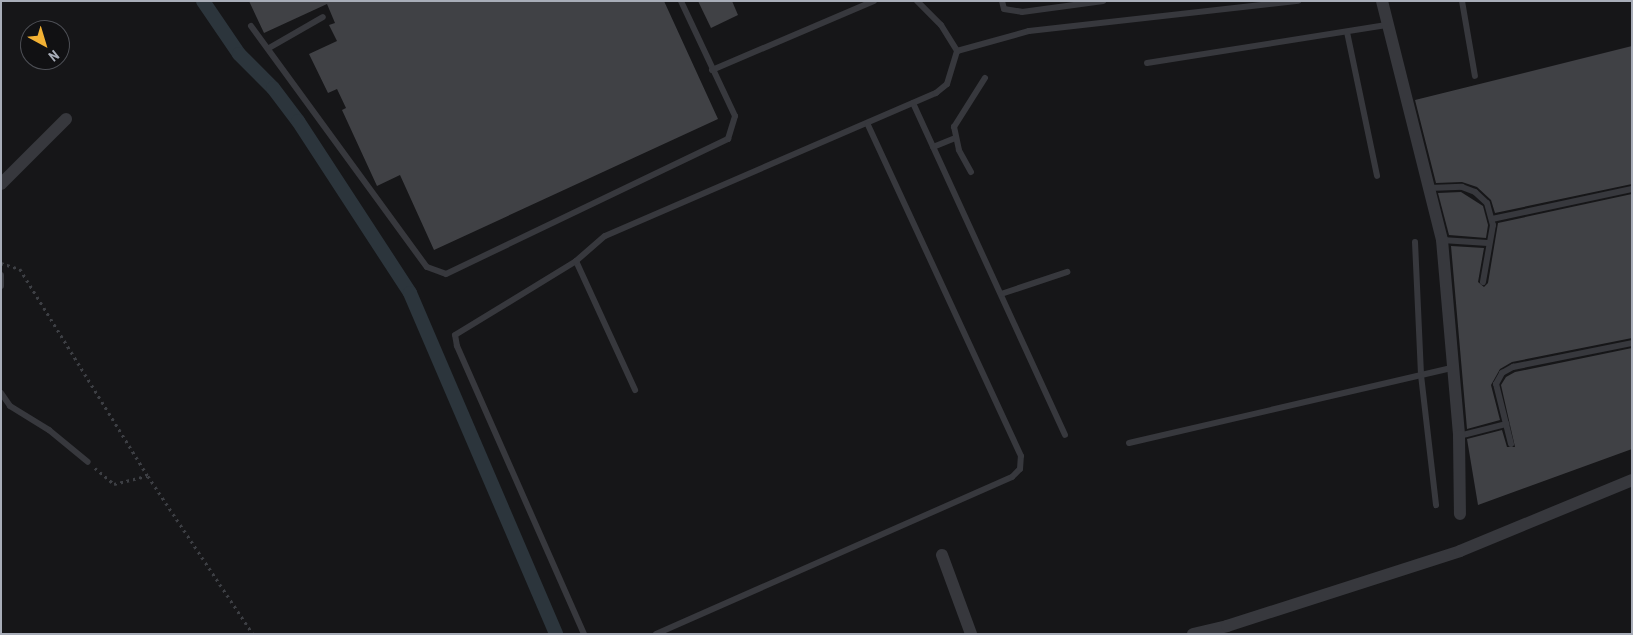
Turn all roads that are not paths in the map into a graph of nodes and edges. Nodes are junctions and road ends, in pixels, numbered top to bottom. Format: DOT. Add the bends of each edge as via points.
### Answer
graph roads {
  1 [pos="681,1"];
  2 [pos="874,1"];
  3 [pos="917,1"];
  4 [pos="1002,1"];
  5 [pos="1103,1"];
  6 [pos="1298,1"];
  7 [pos="1382,1"];
  8 [pos="1462,1"];
  9 [pos="865,3"];
  10 [pos="323,17"];
  11 [pos="1388,25"];
  12 [pos="251,26"];
  13 [pos="1347,32"];
  14 [pos="268,48"];
  15 [pos="957,51"];
  16 [pos="1147,63"];
  17 [pos="712,70"];
  18 [pos="1475,76"];
  19 [pos="985,78"];
  20 [pos="913,103"];
  21 [pos="66,119"];
  22 [pos="868,125"];
  23 [pos="955,138"];
  24 [pos="933,147"];
  25 [pos="972,172"];
  26 [pos="1377,176"];
  27 [pos="1,184"];
  28 [pos="1427,188"];
  29 [pos="1632,189"];
  30 [pos="1492,219"];
  31 [pos="1442,240"];
  32 [pos="1415,242"];
  33 [pos="1488,243"];
  34 [pos="576,261"];
  35 [pos="1066,272"];
  36 [pos="1,275"];
  37 [pos="1483,282"];
  38 [pos="1,286"];
  39 [pos="1001,294"];
  40 [pos="1632,343"];
  41 [pos="1451,368"];
  42 [pos="1421,374"];
  43 [pos="635,390"];
  44 [pos="1,393"];
  45 [pos="1506,424"];
  46 [pos="1065,435"];
  47 [pos="1459,436"];
  48 [pos="1129,443"];
  49 [pos="1511,444"];
  50 [pos="88,462"];
  51 [pos="1632,480"];
  52 [pos="1436,505"];
  53 [pos="1460,514"];
  54 [pos="942,555"];
  55 [pos="584,634"];
  56 [pos="656,634"];
  57 [pos="971,634"];
  58 [pos="1193,634"];
  1 -- 17 [label="lane"];
  2 -- 9 [label="lane"];
  3 -- 15 [label="lane" via="941,25"];
  4 -- 5 [label="lane" via="1004,9 1022,12"];
  6 -- 15 [label="lane" via="1028,31"];
  7 -- 11 [label="street"];
  8 -- 18 [label="lane"];
  9 -- 17 [label="lane"];
  10 -- 14 [label="lane"];
  11 -- 13 [label="lane"];
  11 -- 28 [label="street"];
  12 -- 14 [label="lane"];
  13 -- 16 [label="lane"];
  13 -- 26 [label="lane"];
  14 -- 17 [label="lane" via="427,267 446,274 728,139 735,116"];
  15 -- 20 [label="lane" via="947,84"];
  19 -- 23 [label="lane" via="954,127"];
  20 -- 22 [label="lane"];
  20 -- 24 [label="lane"];
  21 -- 27 [label="street"];
  22 -- 34 [label="lane" via="605,236"];
  22 -- 56 [label="lane" via="1021,456 1020,469 1012,477"];
  23 -- 24 [label="lane"];
  23 -- 25 [label="lane"];
  24 -- 39 [label="lane"];
  28 -- 30 [label="lane" via="1462,187 1475,192 1487,203"];
  28 -- 31 [label="street"];
  29 -- 30 [label="lane"];
  30 -- 33 [label="lane"];
  31 -- 33 [label="lane"];
  31 -- 41 [label="street"];
  32 -- 42 [label="lane"];
  33 -- 37 [label="lane"];
  34 -- 43 [label="lane"];
  34 -- 55 [label="lane" via="455,335 457,346"];
  35 -- 39 [label="lane"];
  36 -- 38 [label="lane"];
  39 -- 46 [label="lane"];
  40 -- 45 [label="lane" via="1513,366 1502,373 1496,384"];
  41 -- 42 [label="lane"];
  41 -- 47 [label="street"];
  42 -- 48 [label="lane"];
  42 -- 52 [label="lane"];
  44 -- 50 [label="lane" via="10,406 49,430"];
  45 -- 47 [label="lane"];
  45 -- 49 [label="lane"];
  47 -- 53 [label="street"];
  51 -- 58 [label="street" via="1460,551"];
  54 -- 57 [label="street"];
}
